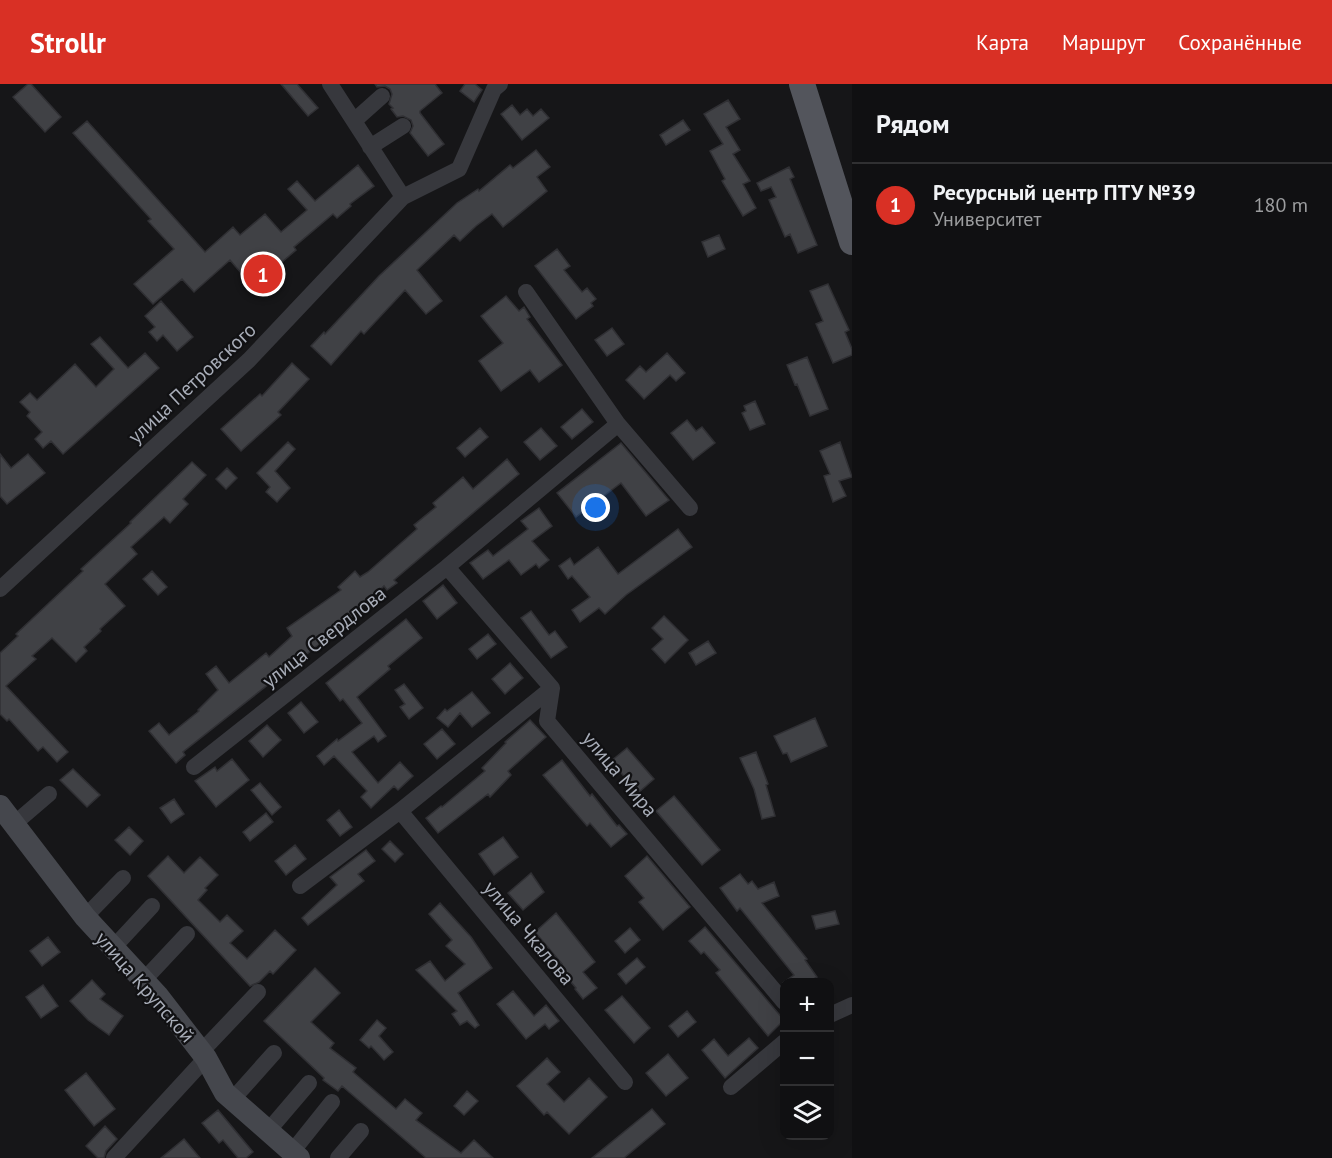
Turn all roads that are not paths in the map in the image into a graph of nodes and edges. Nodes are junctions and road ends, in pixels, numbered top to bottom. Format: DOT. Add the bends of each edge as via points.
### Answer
graph roads {
  1 [pos="330,84"];
  2 [pos="500,84"];
  3 [pos="802,84"];
  4 [pos="382,96"];
  5 [pos="354,121"];
  6 [pos="403,126"];
  7 [pos="370,147"];
  8 [pos="403,197"];
  9 [pos="852,242"];
  10 [pos="526,292"];
  11 [pos="618,424"];
  12 [pos="690,508"];
  13 [pos="447,567"];
  14 [pos="0,589"];
  15 [pos="552,688"];
  16 [pos="194,767"];
  17 [pos="49,794"];
  18 [pos="0,806"];
  19 [pos="400,811"];
  20 [pos="14,824"];
  21 [pos="123,878"];
  22 [pos="300,886"];
  23 [pos="152,906"];
  24 [pos="85,917"];
  25 [pos="187,934"];
  26 [pos="113,948"];
  27 [pos="143,981"];
  28 [pos="258,992"];
  29 [pos="780,997"];
  30 [pos="852,1005"];
  31 [pos="834,1013"];
  32 [pos="780,1045"];
  33 [pos="274,1053"];
  34 [pos="204,1055"];
  35 [pos="625,1082"];
  36 [pos="309,1083"];
  37 [pos="731,1087"];
  38 [pos="232,1100"];
  39 [pos="332,1102"];
  40 [pos="268,1131"];
  41 [pos="362,1131"];
  42 [pos="295,1155"];
  43 [pos="114,1158"];
  44 [pos="338,1158"];
  1 -- 5 [label="street"];
  2 -- 8 [label="street, улица Петровского" via="494,89 459,169"];
  3 -- 9 [label="main road"];
  4 -- 5 [label="street"];
  5 -- 7 [label="street"];
  6 -- 7 [label="street"];
  7 -- 8 [label="street"];
  8 -- 14 [label="street, улица Петровского" via="249,360"];
  10 -- 11 [label="street"];
  11 -- 12 [label="street"];
  11 -- 13 [label="street, улица Свердлова"];
  13 -- 15 [label="street"];
  13 -- 16 [label="street, улица Свердлова"];
  15 -- 19 [label="street"];
  15 -- 29 [label="street, улица Мира" via="547,721"];
  17 -- 20 [label="street"];
  18 -- 20 [label="main road, улица Крупской"];
  19 -- 22 [label="street"];
  19 -- 35 [label="street, улица Чкалова"];
  20 -- 24 [label="main road, улица Крупской"];
  21 -- 24 [label="street"];
  23 -- 26 [label="street"];
  24 -- 26 [label="main road, улица Крупской"];
  25 -- 27 [label="street"];
  26 -- 27 [label="main road, улица Крупской"];
  27 -- 34 [label="main road, улица Крупской"];
  28 -- 34 [label="street"];
  30 -- 31 [label="street"];
  32 -- 37 [label="street"];
  33 -- 38 [label="street"];
  34 -- 38 [label="main road, улица Крупской"];
  34 -- 43 [label="street"];
  36 -- 40 [label="street"];
  38 -- 40 [label="main road, улица Крупской"];
  39 -- 42 [label="street"];
  40 -- 42 [label="main road, улица Крупской"];
  41 -- 44 [label="street"];
}
